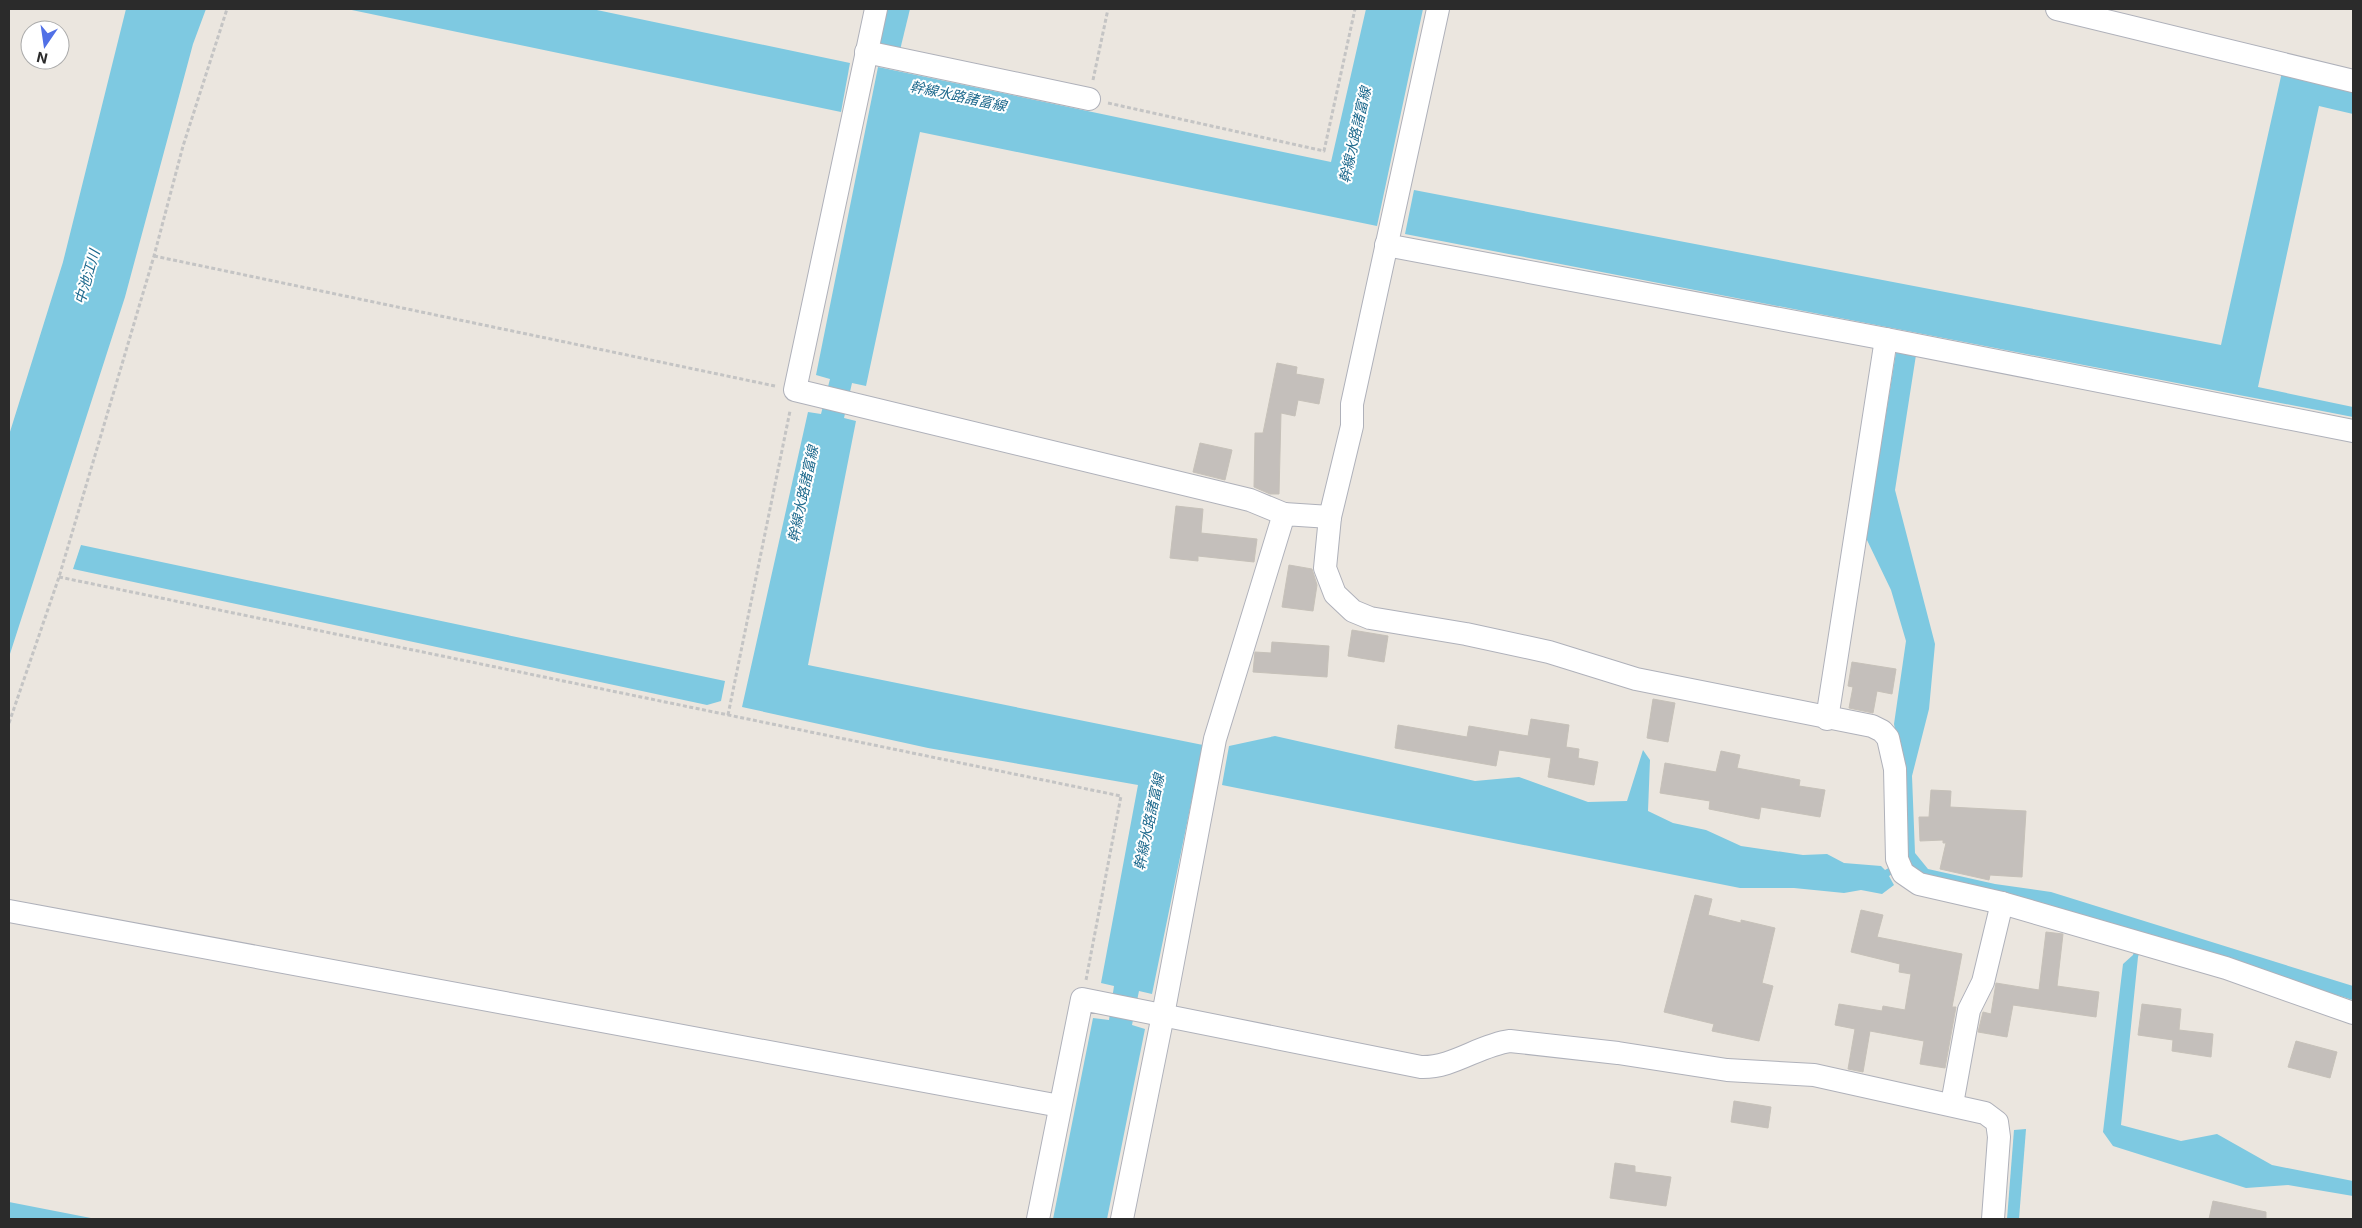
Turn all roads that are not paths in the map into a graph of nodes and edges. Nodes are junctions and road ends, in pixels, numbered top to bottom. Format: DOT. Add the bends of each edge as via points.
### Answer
graph roads {
  1 [pos="876,9"];
  2 [pos="1438,9"];
  3 [pos="2058,9"];
  4 [pos="866,52"];
  5 [pos="2353,81"];
  6 [pos="1089,99"];
  7 [pos="1386,245"];
  8 [pos="1886,339"];
  9 [pos="2353,431"];
  10 [pos="1284,514"];
  11 [pos="1330,517"];
  12 [pos="1827,719"];
  13 [pos="2002,903"];
  14 [pos="9,911"];
  15 [pos="2353,1012"];
  16 [pos="1163,1015"];
  17 [pos="1952,1104"];
  18 [pos="1060,1106"];
  19 [pos="1038,1219"];
  20 [pos="1122,1219"];
  21 [pos="1993,1219"];
  1 -- 4 [label="street"];
  2 -- 7 [label="street"];
  3 -- 5 [label="street"];
  4 -- 6 [label="street"];
  4 -- 10 [label="street" via="795,390 1250,500"];
  7 -- 8 [label="street"];
  7 -- 11 [label="street" via="1352,404 1352,426"];
  8 -- 9 [label="street"];
  8 -- 12 [label="street"];
  10 -- 11 [label="street"];
  10 -- 16 [label="street" via="1215,738"];
  11 -- 12 [label="street" via="1325,568 1335,594 1353,611 1370,618 1549,652 1636,679"];
  12 -- 13 [label="street" via="1872,726 1888,738 1895,769 1900,866 1919,884"];
  13 -- 15 [label="street" via="2226,968"];
  13 -- 17 [label="street" via="1983,982 1969,1010"];
  14 -- 18 [label="street"];
  16 -- 17 [label="street" via="1421,1067 1447,1064 1493,1044 1510,1041 1727,1070 1814,1075"];
  16 -- 18 [label="street" via="1082,999"];
  16 -- 20 [label="street"];
  17 -- 21 [label="street" via="1985,1113 1997,1122 1999,1137"];
  18 -- 19 [label="street"];
}
